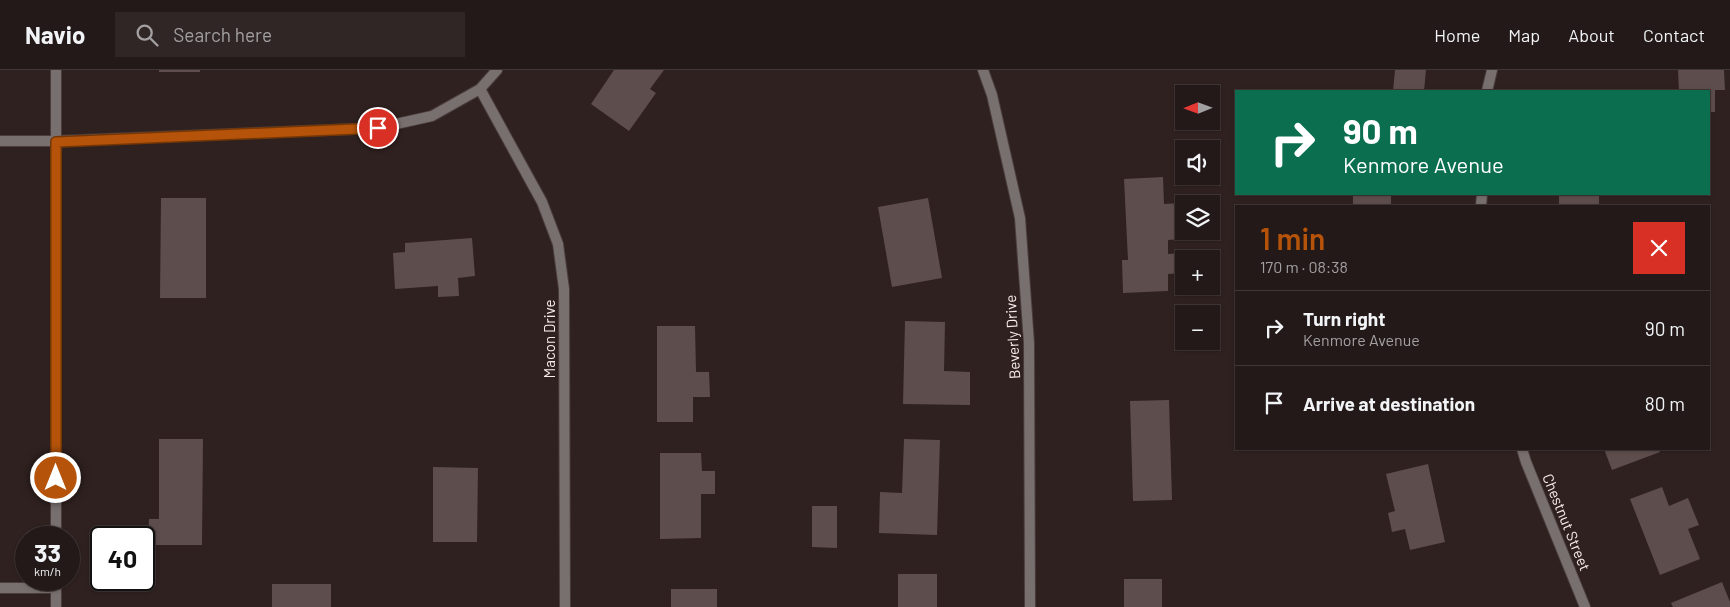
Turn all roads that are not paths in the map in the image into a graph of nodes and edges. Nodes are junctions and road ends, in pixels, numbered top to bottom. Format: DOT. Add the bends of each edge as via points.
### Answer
graph roads {
  1 [pos="56,70"];
  2 [pos="497,70"];
  3 [pos="982,70"];
  4 [pos="1492,70"];
  5 [pos="480,89"];
  6 [pos="1487,90"];
  7 [pos="0,141"];
  8 [pos="56,142"];
  9 [pos="1522,450"];
  10 [pos="56,526"];
  11 [pos="15,587"];
  12 [pos="0,588"];
  13 [pos="56,591"];
  14 [pos="56,607"];
  15 [pos="565,607"];
  16 [pos="1030,607"];
  17 [pos="1585,607"];
  1 -- 8 [label="street"];
  2 -- 5 [label="street"];
  3 -- 16 [label="street, Beverly Drive" via="992,95 1020,218 1029,343"];
  4 -- 6 [label="street"];
  5 -- 8 [label="street" via="432,116 378,128"];
  5 -- 15 [label="street, Macon Drive" via="542,202 558,244 564,289"];
  7 -- 8 [label="street"];
  8 -- 10 [label="street"];
  9 -- 17 [label="street, Chestnut Street"];
  11 -- 12 [label="street"];
  13 -- 14 [label="street"];
}
